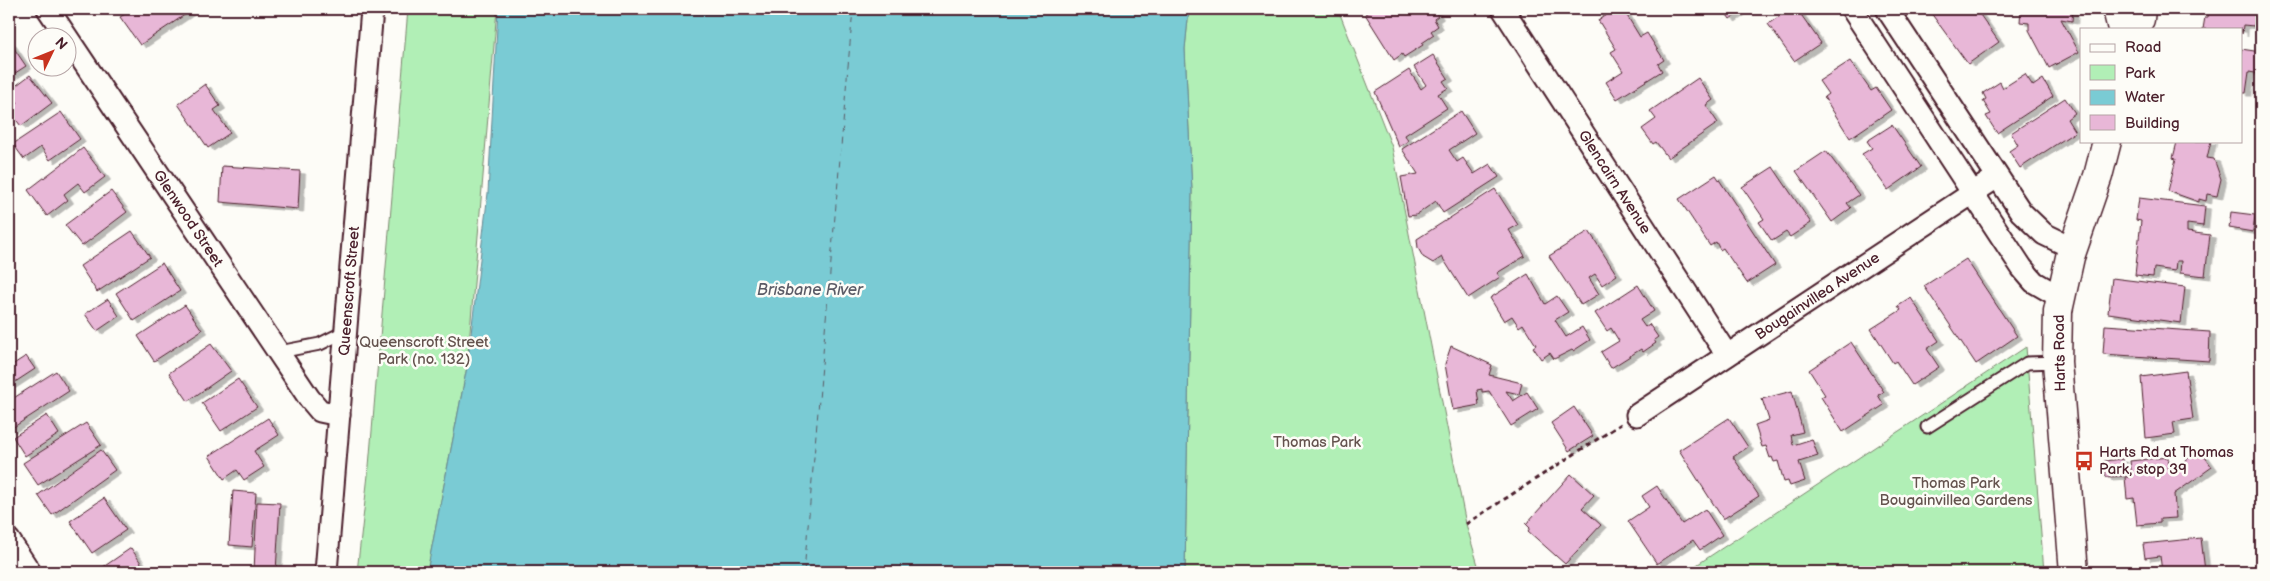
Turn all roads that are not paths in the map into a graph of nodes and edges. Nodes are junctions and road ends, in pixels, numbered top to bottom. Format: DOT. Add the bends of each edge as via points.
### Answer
graph roads {
  1 [pos="48,9"];
  2 [pos="372,9"];
  3 [pos="1503,9"];
  4 [pos="1852,9"];
  5 [pos="1887,9"];
  6 [pos="2117,9"];
  7 [pos="2141,9"];
  8 [pos="2122,28"];
  9 [pos="2131,28"];
  10 [pos="2108,142"];
  11 [pos="1997,177"];
  12 [pos="1973,193"];
  13 [pos="2073,248"];
  14 [pos="2060,297"];
  15 [pos="346,332"];
  16 [pos="279,352"];
  17 [pos="1727,355"];
  18 [pos="2058,362"];
  19 [pos="339,415"];
  20 [pos="1637,415"];
  21 [pos="1927,427"];
  22 [pos="9,540"];
  23 [pos="30,572"];
  24 [pos="326,572"];
  25 [pos="2074,572"];
  1 -- 16 [label="street, Glenwood Street"];
  2 -- 15 [label="street, Queenscroft Street"];
  3 -- 17 [label="street, Glencairn Avenue"];
  4 -- 12 [label="street"];
  5 -- 11 [label="street"];
  6 -- 8 [label="street"];
  7 -- 9 [label="street" via="2140,20"];
  10 -- 13 [label="street, Harts Road"];
  11 -- 12 [label="street, Bougainvillea Avenue"];
  11 -- 13 [label="street" via="2036,228"];
  12 -- 14 [label="street" via="2028,276"];
  12 -- 17 [label="street, Bougainvillea Avenue"];
  13 -- 14 [label="street, Harts Road"];
  14 -- 18 [label="street, Harts Road"];
  15 -- 16 [label="lane" via="320,344"];
  15 -- 19 [label="street, Queenscroft Street"];
  16 -- 19 [label="street, Glenwood Street" via="318,410"];
  17 -- 20 [label="street, Bougainvillea Avenue"];
  18 -- 21 [label="lane" via="2028,363"];
  18 -- 25 [label="street, Harts Road"];
  19 -- 24 [label="street, Queenscroft Street"];
  22 -- 23 [label="street"];
}
